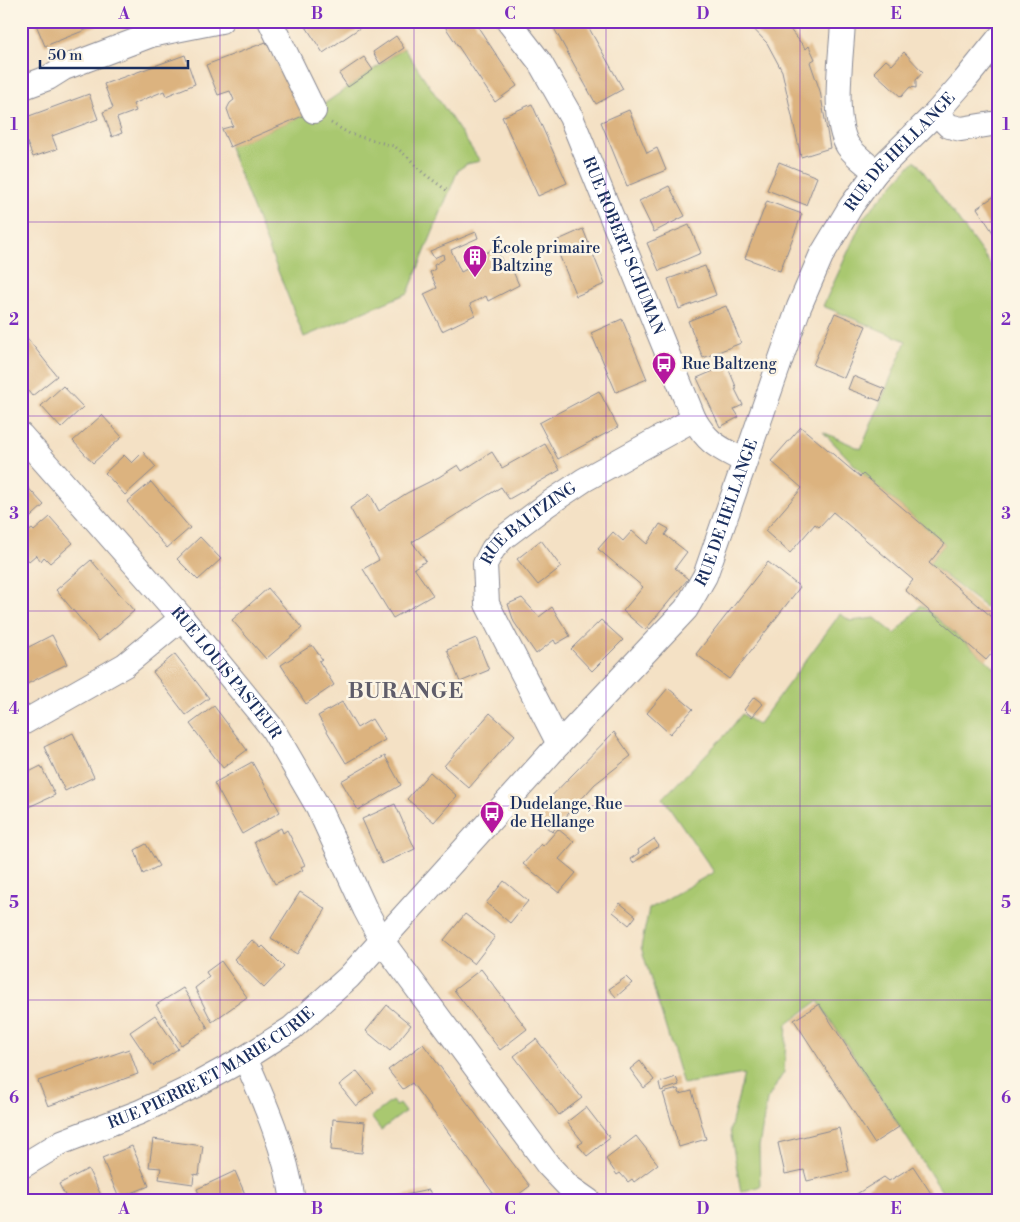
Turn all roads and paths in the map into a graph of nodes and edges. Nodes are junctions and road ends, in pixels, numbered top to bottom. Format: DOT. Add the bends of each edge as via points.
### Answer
graph roads {
  1 [pos="221,21"];
  2 [pos="270,21"];
  3 [pos="508,21"];
  4 [pos="843,21"];
  5 [pos="150,28"];
  6 [pos="998,42"];
  7 [pos="21,88"];
  8 [pos="314,112"];
  9 [pos="936,113"];
  10 [pos="998,123"];
  11 [pos="350,134"];
  12 [pos="876,172"];
  13 [pos="449,192"];
  14 [pos="694,419"];
  15 [pos="21,435"];
  16 [pos="744,460"];
  17 [pos="182,618"];
  18 [pos="21,724"];
  19 [pos="558,744"];
  20 [pos="382,942"];
  21 [pos="245,1058"];
  22 [pos="21,1167"];
  23 [pos="293,1201"];
  24 [pos="589,1201"];
  1 -- 5 [label="street"];
  2 -- 8 [label="street"];
  3 -- 14 [label="street, RUE ROBERT SCHUMAN" via="539,61 571,117"];
  4 -- 12 [label="street" via="838,109 843,136 850,148"];
  5 -- 7 [label="street"];
  6 -- 9 [label="street, RUE DE HELLANGE"];
  9 -- 10 [label="street" via="949,126 961,129"];
  9 -- 12 [label="street, RUE DE HELLANGE"];
  11 -- 13 [label="path" via="394,146"];
  12 -- 16 [label="street, RUE DE HELLANGE" via="821,256 799,306"];
  14 -- 16 [label="street, RUE ROBERT SCHUMAN" via="703,435 716,446"];
  14 -- 19 [label="street, RUE BALTZING" via="584,480 548,504 503,538 485,564 486,604"];
  15 -- 17 [label="street, RUE LOUIS PASTEUR"];
  16 -- 19 [label="street, RUE DE HELLANGE" via="705,576 686,609"];
  17 -- 18 [label="street" via="126,665"];
  17 -- 20 [label="street, RUE LOUIS PASTEUR" via="272,728 318,807"];
  19 -- 20 [label="street, RUE DE HELLANGE"];
  20 -- 21 [label="street, RUE PIERRE ET MARIE CURIE" via="349,977 292,1028"];
  20 -- 24 [label="street, RUE LOUIS PASTEUR" via="548,1165 569,1187"];
  21 -- 22 [label="street, RUE PIERRE ET MARIE CURIE" via="140,1112 62,1142"];
  21 -- 23 [label="street" via="287,1166"];
}
